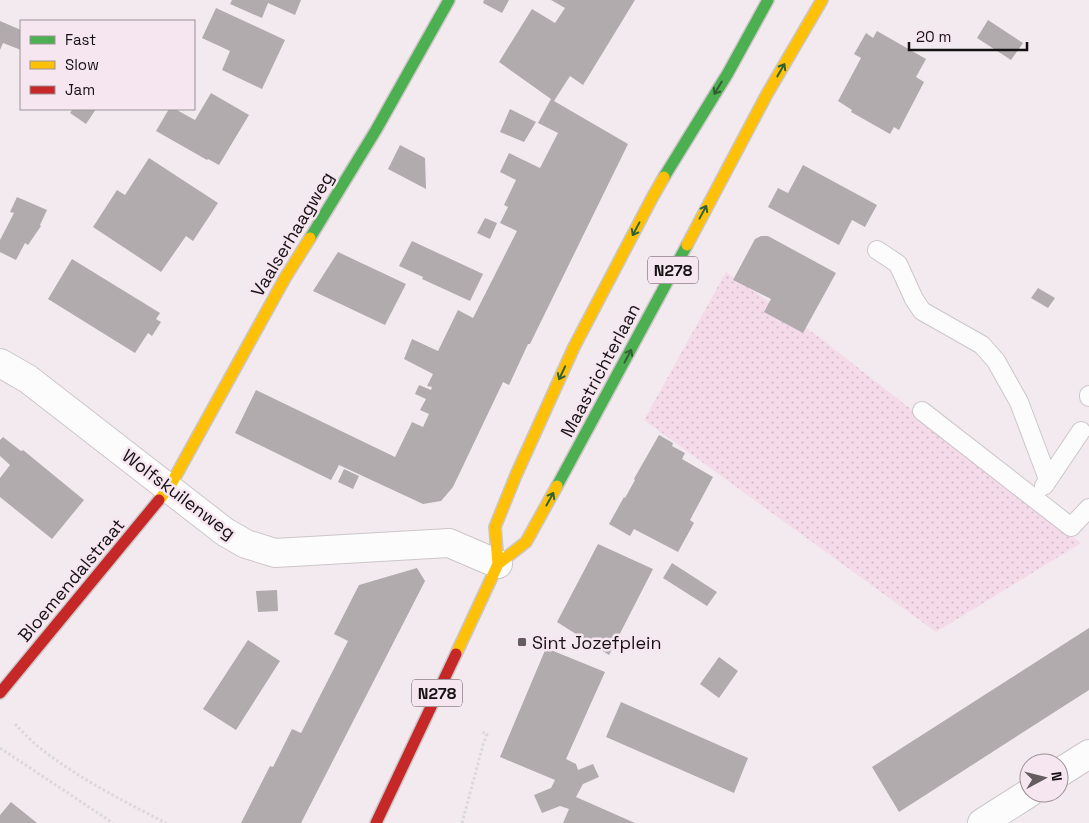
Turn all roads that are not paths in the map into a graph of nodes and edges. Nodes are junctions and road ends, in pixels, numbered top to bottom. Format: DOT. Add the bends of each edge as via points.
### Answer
graph roads {
  1 [pos="449,0"];
  2 [pos="768,0"];
  3 [pos="822,0"];
  4 [pos="877,250"];
  5 [pos="0,363"];
  6 [pos="922,411"];
  7 [pos="1081,431"];
  8 [pos="1048,479"];
  9 [pos="169,488"];
  10 [pos="1035,498"];
  11 [pos="1089,508"];
  12 [pos="498,564"];
  13 [pos="0,693"];
  14 [pos="1089,754"];
  15 [pos="1069,767"];
  16 [pos="1019,799"];
  17 [pos="376,823"];
  18 [pos="982,823"];
  1 -- 9 [label="main road, Vaalserhaagweg" via="376,130 285,278"];
  2 -- 12 [label="main road, Maastrichterlaan / N278, one-way" via="652,198 574,347 495,528"];
  12 -- 3 [label="main road, Maastrichterlaan / N278, one-way" via="526,542 767,94"];
  4 -- 8 [label="lane" via="898,264 922,311 982,344 996,361 1018,402"];
  5 -- 9 [label="street, Wolfskuilenweg" via="28,379"];
  6 -- 10 [label="lane"];
  7 -- 8 [label="lane"];
  8 -- 10 [label="lane"];
  9 -- 12 [label="street, Wolfskuilenweg" via="225,532 246,544 276,553 449,543"];
  9 -- 13 [label="main road, Bloemendalstraat"];
  10 -- 11 [label="lane" via="1071,527"];
  12 -- 17 [label="main road, Maastrichterlaan / N278"];
  14 -- 15 [label="street"];
  16 -- 18 [label="street"];
}
